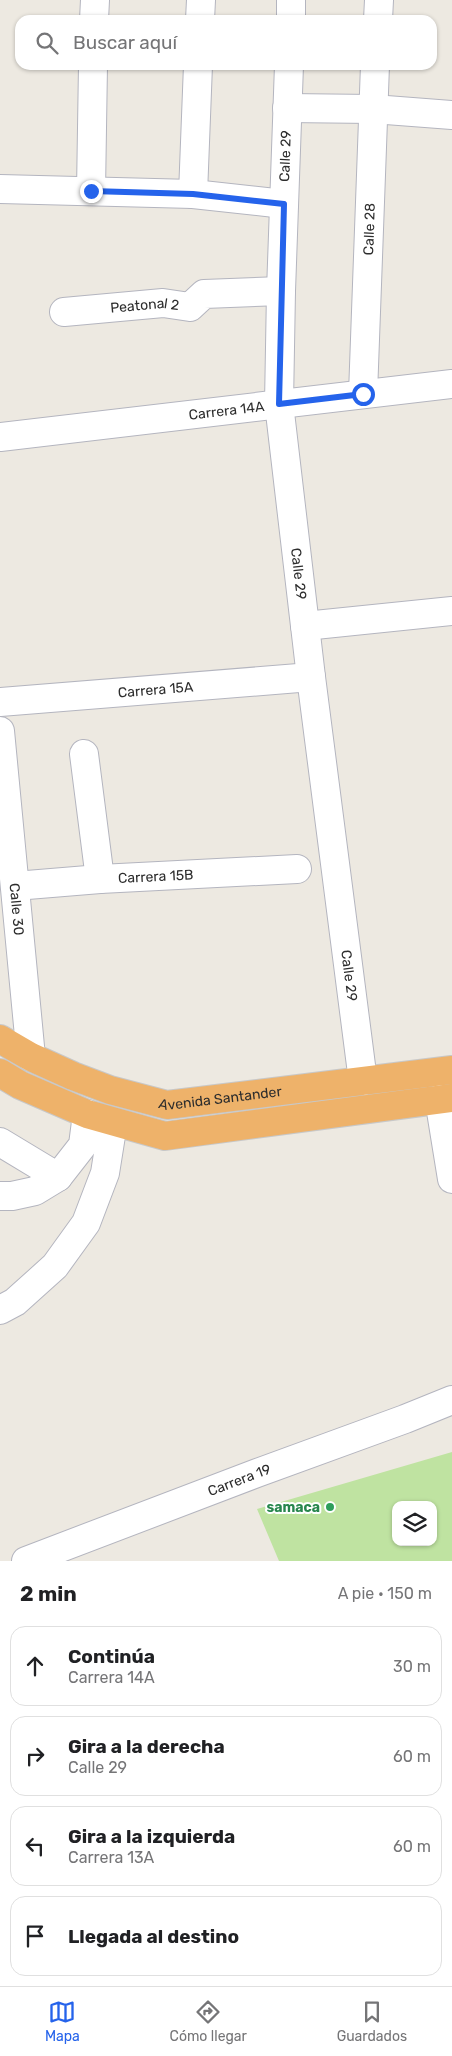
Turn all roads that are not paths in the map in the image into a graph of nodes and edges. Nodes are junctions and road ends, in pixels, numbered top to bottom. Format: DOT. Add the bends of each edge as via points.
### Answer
graph roads {
  1 [pos="95,0"];
  2 [pos="201,0"];
  3 [pos="291,0"];
  4 [pos="379,0"];
  5 [pos="94,15"];
  6 [pos="200,15"];
  7 [pos="290,15"];
  8 [pos="378,15"];
  9 [pos="93,70"];
  10 [pos="198,70"];
  11 [pos="289,70"];
  12 [pos="375,70"];
  13 [pos="287,108"];
  14 [pos="373,110"];
  15 [pos="452,115"];
  16 [pos="0,188"];
  17 [pos="91,191"];
  18 [pos="193,194"];
  19 [pos="284,204"];
  20 [pos="281,290"];
  21 [pos="64,312"];
  22 [pos="452,378"];
  23 [pos="363,394"];
  24 [pos="279,404"];
  25 [pos="0,436"];
  26 [pos="452,611"];
  27 [pos="305,626"];
  28 [pos="310,677"];
  29 [pos="0,702"];
  30 [pos="0,731"];
  31 [pos="84,754"];
  32 [pos="297,869"];
  33 [pos="100,879"];
  34 [pos="15,886"];
  35 [pos="0,1039"];
  36 [pos="30,1057"];
  37 [pos="452,1070"];
  38 [pos="0,1073"];
  39 [pos="363,1081"];
  40 [pos="446,1099"];
  41 [pos="87,1114"];
  42 [pos="113,1123"];
  43 [pos="448,1126"];
  44 [pos="0,1142"];
  45 [pos="58,1177"];
  46 [pos="452,1180"];
  47 [pos="0,1196"];
  48 [pos="0,1310"];
  49 [pos="452,1400"];
  50 [pos="26,1561"];
  1 -- 5 [label="street"];
  2 -- 6 [label="street"];
  3 -- 7 [label="street"];
  4 -- 8 [label="street"];
  9 -- 17 [label="street"];
  10 -- 18 [label="street"];
  11 -- 13 [label="street, Calle 29"];
  12 -- 14 [label="street, Calle 28"];
  13 -- 14 [label="street"];
  13 -- 19 [label="street, Calle 29"];
  14 -- 15 [label="street"];
  14 -- 23 [label="street, Calle 28"];
  16 -- 17 [label="street"];
  17 -- 18 [label="street"];
  18 -- 19 [label="street"];
  19 -- 20 [label="street, Calle 29"];
  20 -- 21 [label="street, Peatonal 2" via="204,294 190,306 163,303"];
  20 -- 24 [label="street, Calle 29"];
  22 -- 23 [label="street, Carrera 14A"];
  23 -- 24 [label="street, Carrera 14A"];
  24 -- 25 [label="street, Carrera 14A"];
  24 -- 27 [label="street, Calle 29"];
  26 -- 27 [label="street"];
  27 -- 28 [label="street, Calle 29"];
  28 -- 29 [label="street, Carrera 15A"];
  28 -- 39 [label="street, Calle 29"];
  30 -- 34 [label="street, Calle 30"];
  31 -- 33 [label="street"];
  32 -- 33 [label="street, Carrera 15B"];
  33 -- 34 [label="street, Carrera 15B"];
  34 -- 36 [label="street, Calle 30"];
  35 -- 36 [label="highway, Avenida Santander"];
  36 -- 39 [label="highway, Avenida Santander" via="110,1090 167,1106"];
  37 -- 39 [label="highway, Avenida Santander"];
  38 -- 41 [label="highway"];
  40 -- 42 [label="highway" via="164,1136"];
  40 -- 43 [label="street"];
  41 -- 42 [label="highway"];
  41 -- 45 [label="street" via="83,1145"];
  42 -- 48 [label="street" via="105,1173 86,1223 55,1266 15,1302"];
  43 -- 46 [label="street"];
  44 -- 45 [label="street"];
  45 -- 47 [label="street" via="34,1191"];
  49 -- 50 [label="street, Carrera 19"];
}
